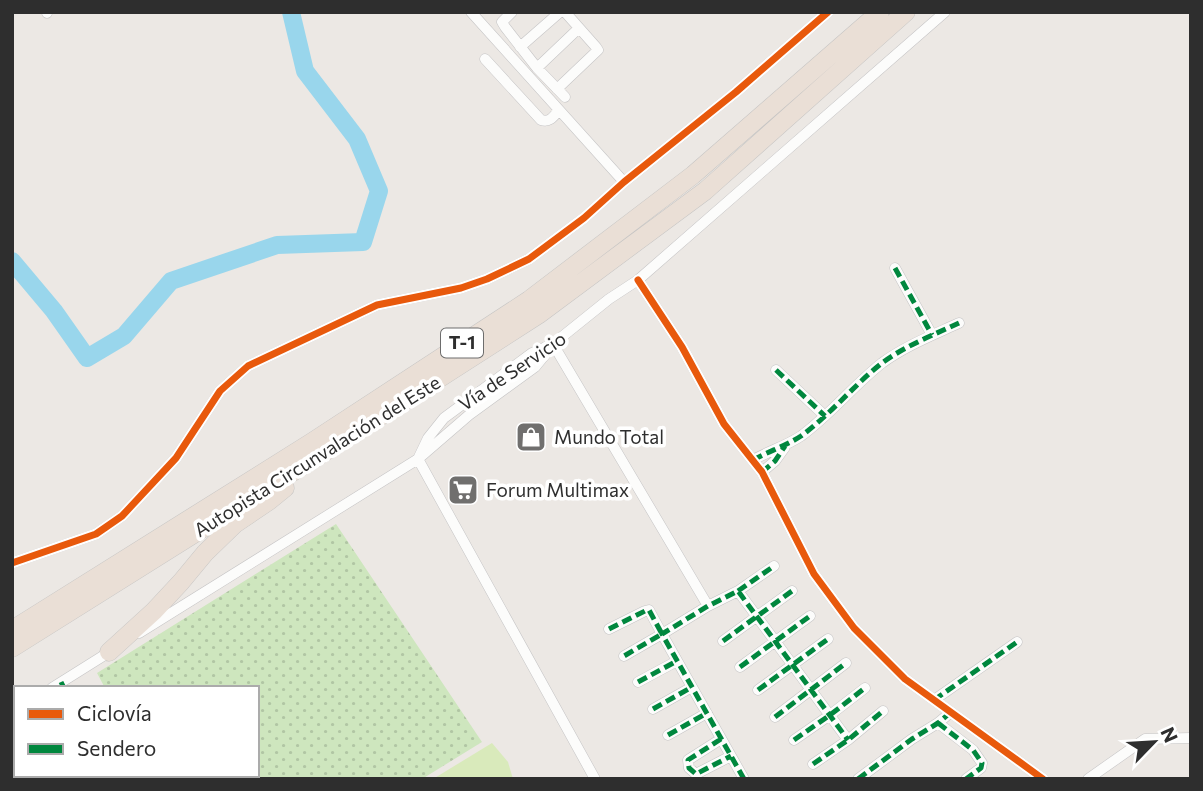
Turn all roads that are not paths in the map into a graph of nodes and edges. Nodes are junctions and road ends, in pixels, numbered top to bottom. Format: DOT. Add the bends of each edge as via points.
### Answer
graph roads {
  1 [pos="471,12"];
  2 [pos="512,12"];
  3 [pos="563,12"];
  4 [pos="828,12"];
  5 [pos="880,12"];
  6 [pos="906,12"];
  7 [pos="945,12"];
  8 [pos="814,16"];
  9 [pos="579,28"];
  10 [pos="520,47"];
  11 [pos="485,59"];
  12 [pos="537,68"];
  13 [pos="557,89"];
  14 [pos="565,97"];
  15 [pos="559,110"];
  16 [pos="624,182"];
  17 [pos="895,268"];
  18 [pos="638,280"];
  19 [pos="959,323"];
  20 [pos="932,335"];
  21 [pos="553,344"];
  22 [pos="776,370"];
  23 [pos="466,401"];
  24 [pos="469,415"];
  25 [pos="825,416"];
  26 [pos="785,446"];
  27 [pos="328,450"];
  28 [pos="418,460"];
  29 [pos="754,460"];
  30 [pos="762,472"];
  31 [pos="12,563"];
  32 [pos="774,566"];
  33 [pos="738,591"];
  34 [pos="792,591"];
  35 [pos="708,606"];
  36 [pos="810,616"];
  37 [pos="757,617"];
  38 [pos="609,629"];
  39 [pos="12,630"];
  40 [pos="662,634"];
  41 [pos="828,639"];
  42 [pos="723,641"];
  43 [pos="775,642"];
  44 [pos="1017,642"];
  45 [pos="12,648"];
  46 [pos="109,652"];
  47 [pos="624,656"];
  48 [pos="677,661"];
  49 [pos="846,663"];
  50 [pos="793,666"];
  51 [pos="740,667"];
  52 [pos="638,682"];
  53 [pos="59,686"];
  54 [pos="692,687"];
  55 [pos="865,688"];
  56 [pos="758,690"];
  57 [pos="812,690"];
  58 [pos="934,700"];
  59 [pos="653,709"];
  60 [pos="883,712"];
  61 [pos="951,712"];
  62 [pos="707,713"];
  63 [pos="831,715"];
  64 [pos="775,717"];
  65 [pos="938,723"];
  66 [pos="668,735"];
  67 [pos="1191,738"];
  68 [pos="721,739"];
  69 [pos="794,740"];
  70 [pos="848,740"];
  71 [pos="730,756"];
  72 [pos="813,764"];
  73 [pos="596,779"];
  74 [pos="744,779"];
  75 [pos="858,779"];
  76 [pos="966,779"];
  77 [pos="1044,779"];
  78 [pos="1088,779"];
  1 -- 15 [label="street"];
  2 -- 10 [label="street" via="502,22"];
  3 -- 9 [label="street"];
  3 -- 10 [label="street"];
  4 -- 8 [label="street"];
  5 -- 39 [label="highway, Autopista Circunvalación del Este / T-1" via="693,175 528,300"];
  6 -- 27 [label="highway, Autopista Circunvalación del Este / T-1" via="705,191 538,315"];
  7 -- 18 [label="street, Vía de Servicio"];
  8 -- 16 [label="street" via="736,92"];
  9 -- 12 [label="street"];
  9 -- 13 [label="street" via="597,50"];
  10 -- 12 [label="street"];
  11 -- 15 [label="street" via="541,120 550,120"];
  12 -- 13 [label="street"];
  13 -- 14 [label="street"];
  15 -- 16 [label="street"];
  16 -- 31 [label="street" via="529,259 461,288 377,305 248,366 220,391 176,458 122,516 96,534"];
  17 -- 20 [label="street"];
  18 -- 21 [label="street, Vía de Servicio"];
  18 -- 29 [label="street" via="724,424"];
  19 -- 20 [label="street"];
  20 -- 25 [label="street" via="882,364"];
  21 -- 23 [label="street, Vía de Servicio" via="532,353"];
  21 -- 24 [label="street" via="535,367"];
  21 -- 35 [label="street"];
  22 -- 25 [label="street"];
  23 -- 24 [label="street"];
  23 -- 28 [label="street, Vía de Servicio" via="444,418"];
  24 -- 28 [label="street"];
  25 -- 26 [label="street"];
  26 -- 29 [label="street"];
  26 -- 30 [label="street"];
  27 -- 45 [label="highway, Autopista Circunvalación del Este / T-1"];
  27 -- 46 [label="highway" via="306,472 235,524"];
  28 -- 46 [label="street, Vía de Servicio"];
  28 -- 73 [label="street"];
  29 -- 30 [label="street"];
  30 -- 58 [label="street" via="814,574 854,628 905,679"];
  32 -- 33 [label="street"];
  33 -- 35 [label="street"];
  33 -- 37 [label="street"];
  34 -- 37 [label="street"];
  35 -- 40 [label="street"];
  36 -- 43 [label="street"];
  37 -- 42 [label="street"];
  37 -- 43 [label="street"];
  38 -- 40 [label="street" via="649,610"];
  40 -- 47 [label="street"];
  40 -- 48 [label="street"];
  41 -- 50 [label="street"];
  43 -- 50 [label="street"];
  43 -- 51 [label="street"];
  44 -- 58 [label="street"];
  46 -- 53 [label="street, Vía de Servicio"];
  48 -- 52 [label="street"];
  48 -- 54 [label="street"];
  49 -- 57 [label="street"];
  50 -- 56 [label="street"];
  50 -- 57 [label="street"];
  54 -- 59 [label="street"];
  54 -- 62 [label="street"];
  55 -- 63 [label="street"];
  57 -- 63 [label="street"];
  57 -- 64 [label="street"];
  58 -- 61 [label="street"];
  60 -- 70 [label="street"];
  61 -- 65 [label="street"];
  61 -- 77 [label="street"];
  62 -- 66 [label="street"];
  62 -- 68 [label="street"];
  63 -- 69 [label="street"];
  63 -- 70 [label="street"];
  65 -- 75 [label="street"];
  65 -- 76 [label="street" via="982,762"];
  67 -- 78 [label="street" via="1144,739"];
  68 -- 71 [label="street"];
  68 -- 71 [label="street" via="688,760 689,768 696,774"];
  70 -- 72 [label="street"];
  71 -- 74 [label="street"];
}
